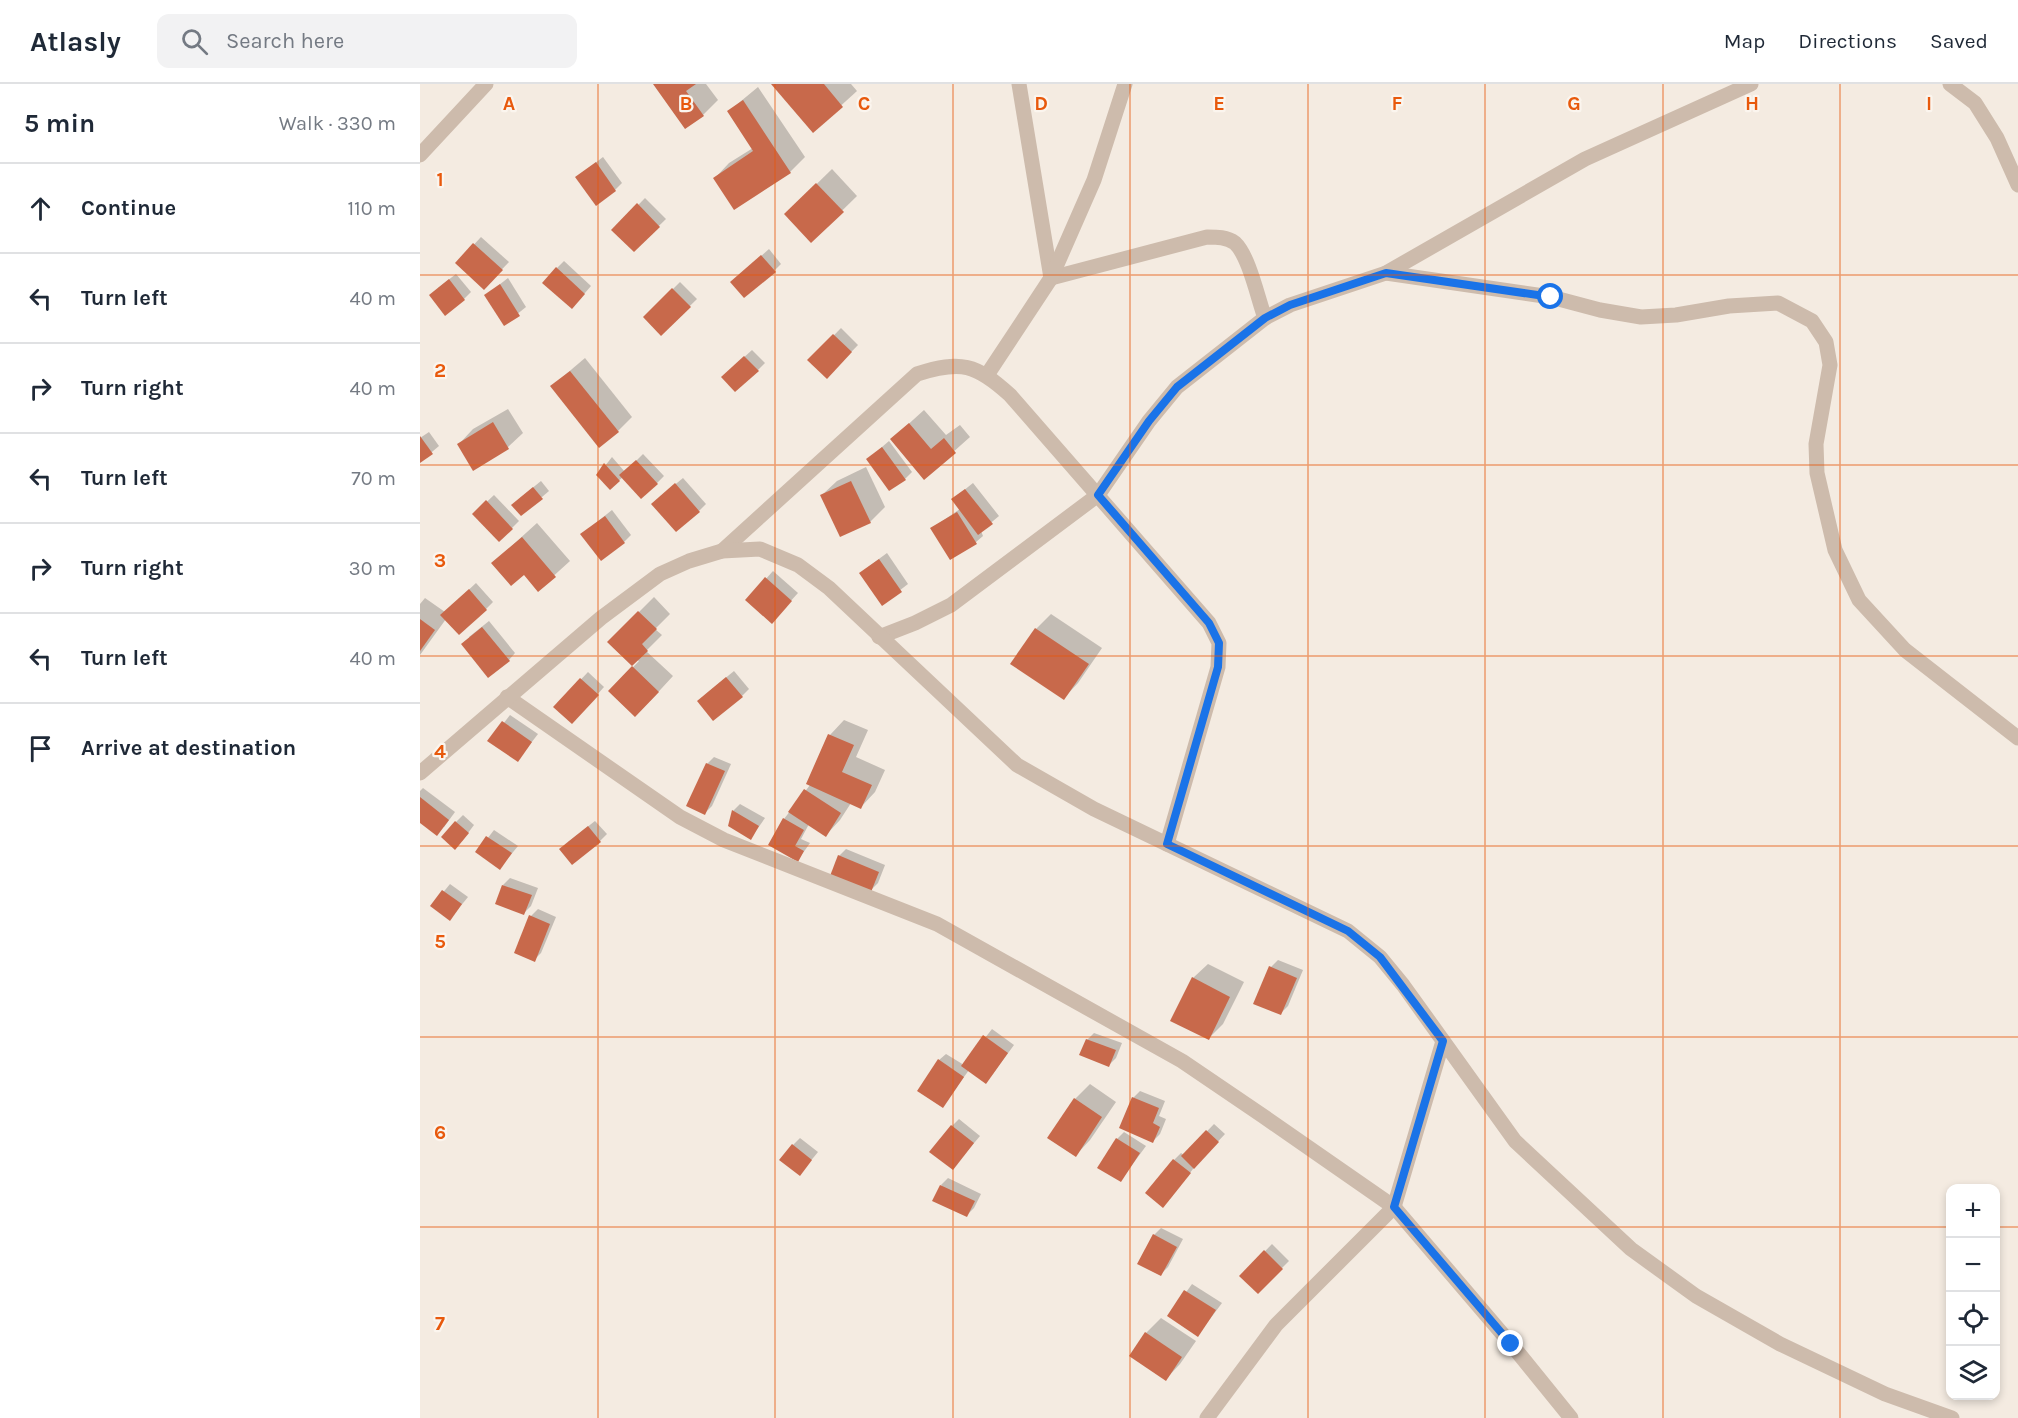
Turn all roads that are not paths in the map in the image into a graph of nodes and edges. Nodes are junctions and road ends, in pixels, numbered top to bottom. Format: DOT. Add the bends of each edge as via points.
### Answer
graph roads {
  1 [pos="486,84"];
  2 [pos="1019,84"];
  3 [pos="1125,84"];
  4 [pos="1751,84"];
  5 [pos="1950,84"];
  6 [pos="420,155"];
  7 [pos="2018,185"];
  8 [pos="1386,273"];
  9 [pos="1051,278"];
  10 [pos="1265,318"];
  11 [pos="987,375"];
  12 [pos="1098,495"];
  13 [pos="723,551"];
  14 [pos="879,637"];
  15 [pos="507,697"];
  16 [pos="2018,738"];
  17 [pos="420,773"];
  18 [pos="1167,844"];
  19 [pos="1443,1041"];
  20 [pos="1394,1207"];
  21 [pos="1207,1418"];
  22 [pos="1570,1418"];
  23 [pos="1952,1418"];
  1 -- 6 [label="street"];
  2 -- 9 [label="street"];
  3 -- 9 [label="street" via="1094,180"];
  4 -- 8 [label="street" via="1585,159"];
  5 -- 7 [label="street" via="1975,103 1997,138"];
  8 -- 10 [label="street" via="1290,305"];
  8 -- 16 [label="street" via="1551,297 1641,316 1778,303 1812,321 1826,342 1830,366 1816,444 1817,473 1835,550 1859,600 1905,650"];
  9 -- 10 [label="street" via="1208,237 1223,238 1241,251"];
  9 -- 11 [label="street"];
  10 -- 12 [label="street" via="1177,387"];
  11 -- 12 [label="street" via="1010,395"];
  11 -- 13 [label="street" via="965,366 940,367 917,374"];
  12 -- 14 [label="street" via="951,605"];
  12 -- 18 [label="street" via="1209,623 1219,643 1218,667"];
  13 -- 14 [label="street" via="760,549 798,565 829,588"];
  13 -- 15 [label="street" via="660,574"];
  14 -- 18 [label="street" via="1017,765 1094,809"];
  15 -- 17 [label="street"];
  15 -- 20 [label="street" via="689,822 745,849 937,924 1182,1061"];
  18 -- 19 [label="street" via="1348,931 1380,957"];
  19 -- 20 [label="street"];
  19 -- 23 [label="street" via="1515,1141 1631,1249 1696,1296 1780,1344 1886,1394"];
  20 -- 21 [label="street" via="1276,1325"];
  20 -- 22 [label="street"];
}
